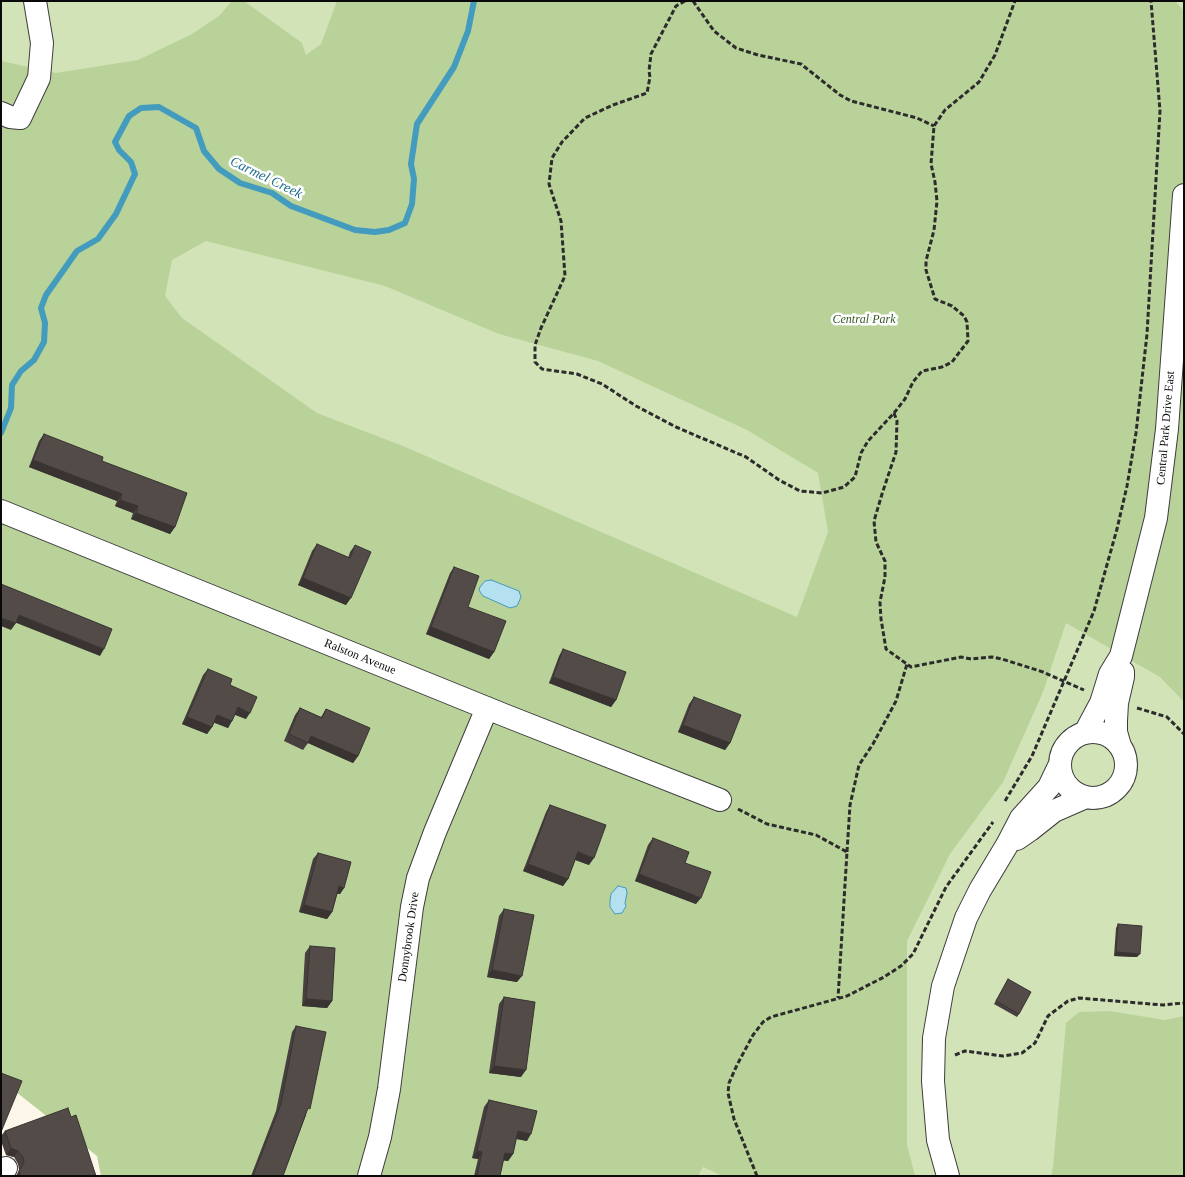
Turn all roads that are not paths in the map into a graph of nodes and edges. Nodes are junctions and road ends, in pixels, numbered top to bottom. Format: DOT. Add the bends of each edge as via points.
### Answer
graph roads {
  1 [pos="35,1"];
  2 [pos="1,113"];
  3 [pos="1184,195"];
  4 [pos="1,511"];
  5 [pos="1121,656"];
  6 [pos="487,708"];
  7 [pos="1085,733"];
  8 [pos="1120,746"];
  9 [pos="1060,764"];
  10 [pos="1086,797"];
  11 [pos="720,800"];
  12 [pos="1007,845"];
  13 [pos="945,1166"];
  14 [pos="369,1176"];
  1 -- 2 [label="street" via="42,43 39,78 20,118"];
  3 -- 5 [label="street, Central Park Drive East" via="1164,469 1156,518"];
  4 -- 6 [label="street, Ralston Avenue"];
  5 -- 7 [label="street, Central Park Drive East"];
  5 -- 8 [label="street, Central Park Drive East" via="1124,678 1116,721"];
  6 -- 11 [label="street, Ralston Avenue"];
  6 -- 14 [label="street, Donnybrook Drive" via="418,878 390,1089"];
  7 -- 8 [label="street" via="1104,735"];
  7 -- 9 [label="street, Central Park Drive East" via="1068,744"];
  8 -- 10 [label="street, Central Park Drive East" via="1126,767 1117,788 1102,796"];
  9 -- 10 [label="street" via="1064,781 1077,794"];
  9 -- 12 [label="street, Central Park Drive East" via="1055,779 1021,818"];
  10 -- 12 [label="street, Central Park Drive East" via="1054,810"];
  12 -- 13 [label="street, Central Park Drive East" via="966,918 938,1011 933,1081 938,1140"];
}
